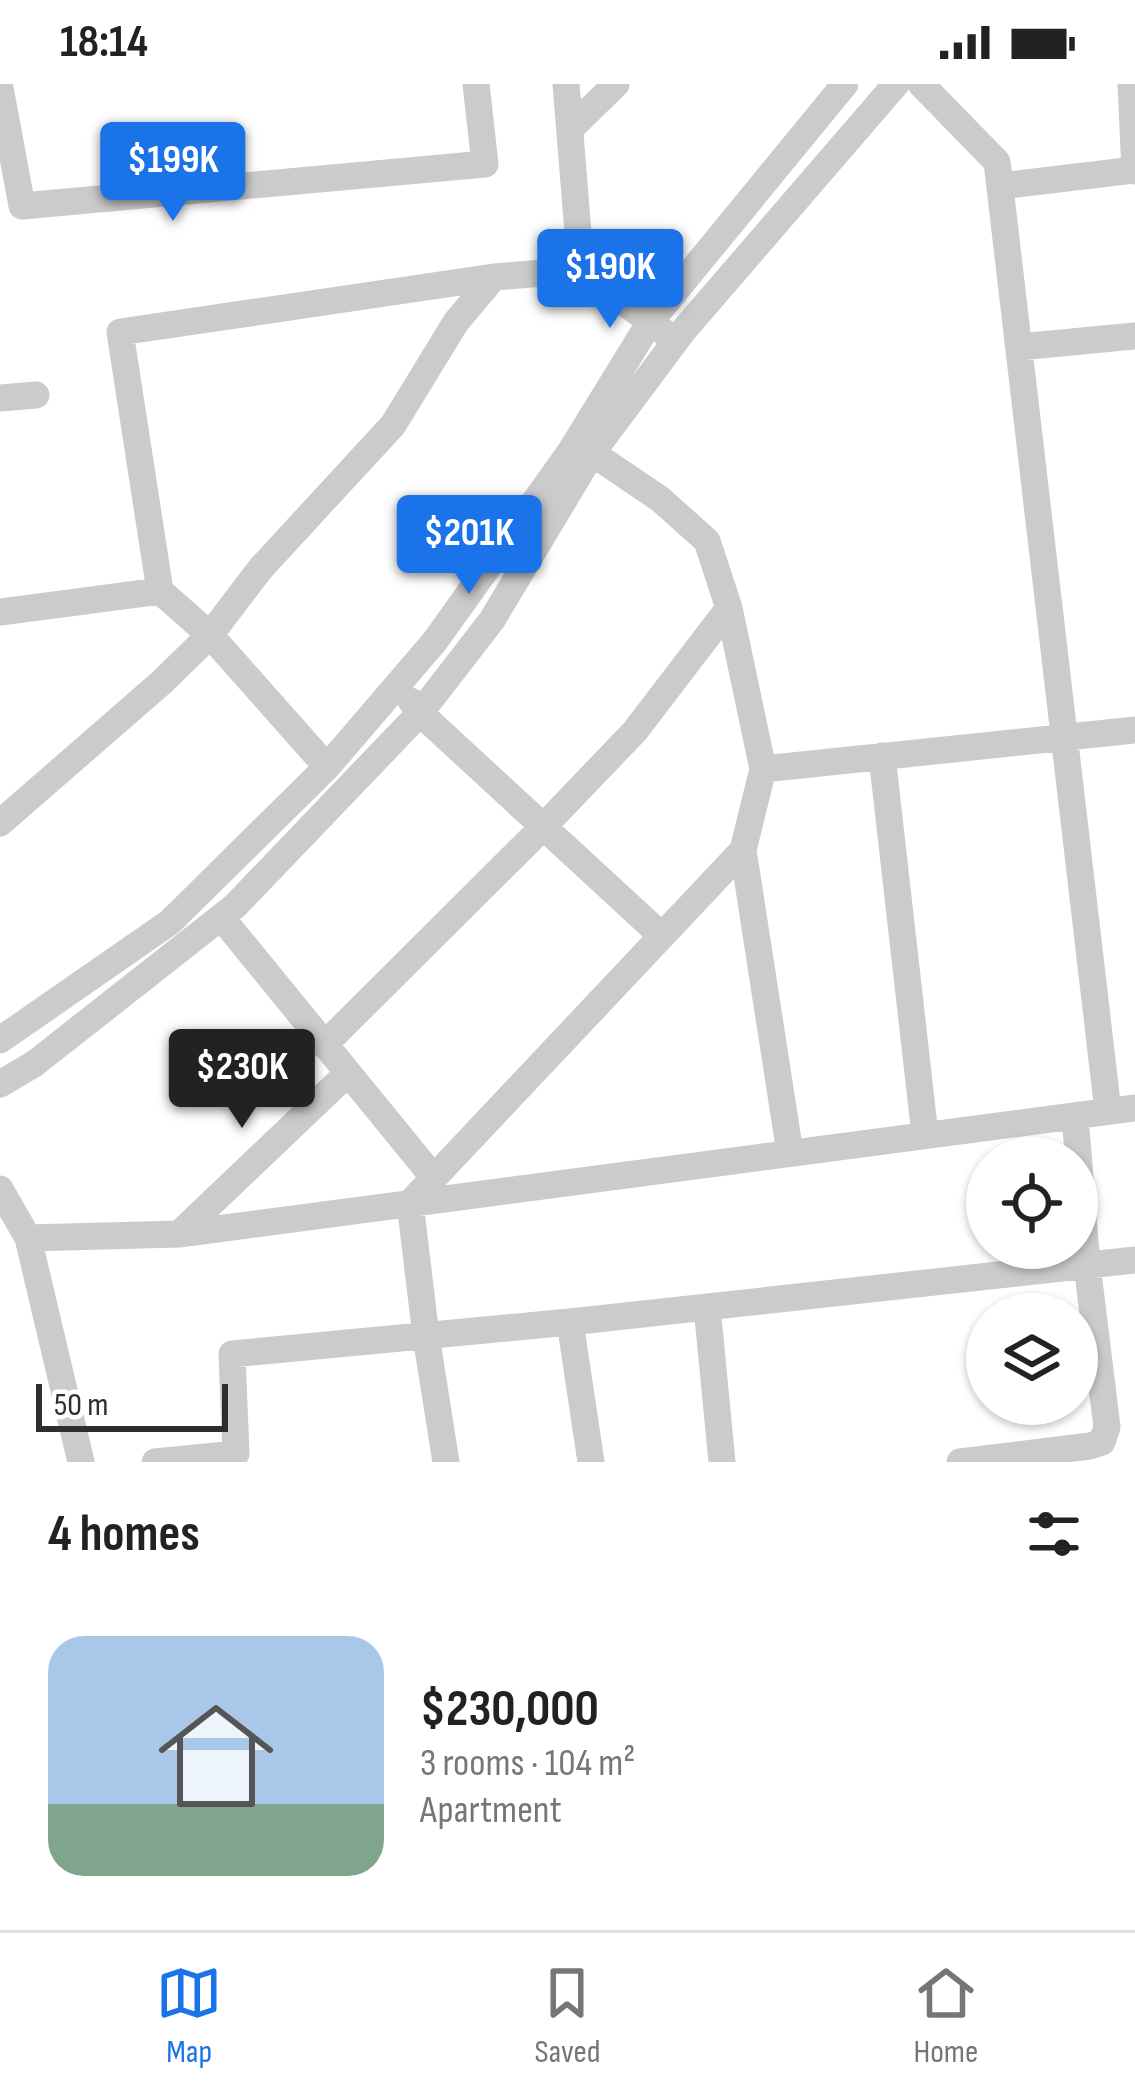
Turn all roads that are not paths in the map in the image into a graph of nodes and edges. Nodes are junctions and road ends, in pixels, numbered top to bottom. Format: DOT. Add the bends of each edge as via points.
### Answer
graph roads {
  1 [pos="476,84"];
  2 [pos="566,84"];
  3 [pos="616,84"];
  4 [pos="845,84"];
  5 [pos="921,84"];
  6 [pos="1131,84"];
  7 [pos="886,86"];
  8 [pos="0,88"];
  9 [pos="570,129"];
  10 [pos="1135,171"];
  11 [pos="1000,186"];
  12 [pos="11,207"];
  13 [pos="581,270"];
  14 [pos="494,277"];
  15 [pos="650,322"];
  16 [pos="1135,336"];
  17 [pos="676,341"];
  18 [pos="1019,347"];
  19 [pos="36,395"];
  20 [pos="0,398"];
  21 [pos="592,453"];
  22 [pos="160,591"];
  23 [pos="729,608"];
  24 [pos="0,612"];
  25 [pos="210,635"];
  26 [pos="398,683"];
  27 [pos="420,712"];
  28 [pos="1135,730"];
  29 [pos="1063,738"];
  30 [pos="882,756"];
  31 [pos="327,767"];
  32 [pos="763,769"];
  33 [pos="0,823"];
  34 [pos="545,825"];
  35 [pos="743,850"];
  36 [pos="221,917"];
  37 [pos="662,936"];
  38 [pos="0,1040"];
  39 [pos="324,1045"];
  40 [pos="348,1073"];
  41 [pos="0,1084"];
  42 [pos="1121,1110"];
  43 [pos="1075,1116"];
  44 [pos="926,1135"];
  45 [pos="1077,1137"];
  46 [pos="790,1153"];
  47 [pos="434,1178"];
  48 [pos="0,1189"];
  49 [pos="410,1203"];
  50 [pos="179,1234"];
  51 [pos="28,1238"];
  52 [pos="1135,1260"];
  53 [pos="1098,1264"];
  54 [pos="1051,1269"];
  55 [pos="1087,1269"];
  56 [pos="707,1307"];
  57 [pos="570,1322"];
  58 [pos="426,1336"];
  59 [pos="236,1458"];
  60 [pos="81,1462"];
  61 [pos="155,1462"];
  62 [pos="446,1462"];
  63 [pos="591,1462"];
  64 [pos="722,1462"];
  65 [pos="960,1462"];
  1 -- 12 [label="street" via="485,164"];
  2 -- 9 [label="street"];
  3 -- 9 [label="street"];
  4 -- 15 [label="street"];
  5 -- 11 [label="street" via="997,162"];
  6 -- 10 [label="street"];
  7 -- 17 [label="street"];
  8 -- 12 [label="street"];
  9 -- 13 [label="street"];
  10 -- 11 [label="street"];
  11 -- 18 [label="street"];
  13 -- 14 [label="street"];
  13 -- 15 [label="street"];
  14 -- 22 [label="street" via="120,332"];
  14 -- 25 [label="street" via="456,322 393,425"];
  15 -- 17 [label="street"];
  15 -- 26 [label="street" via="570,452"];
  16 -- 18 [label="street"];
  17 -- 21 [label="street"];
  18 -- 29 [label="street"];
  19 -- 20 [label="street"];
  21 -- 23 [label="street" via="707,541"];
  21 -- 27 [label="street" via="491,620"];
  22 -- 24 [label="street"];
  22 -- 25 [label="street"];
  23 -- 32 [label="street"];
  23 -- 34 [label="street" via="635,731"];
  25 -- 31 [label="street"];
  25 -- 33 [label="street"];
  26 -- 27 [label="street"];
  26 -- 31 [label="street"];
  27 -- 34 [label="street"];
  27 -- 36 [label="street"];
  28 -- 29 [label="street"];
  29 -- 30 [label="street"];
  29 -- 42 [label="street"];
  30 -- 32 [label="street"];
  30 -- 44 [label="street"];
  31 -- 38 [label="street" via="170,922"];
  32 -- 35 [label="street"];
  34 -- 37 [label="street"];
  34 -- 39 [label="street"];
  35 -- 37 [label="street"];
  35 -- 46 [label="street"];
  36 -- 39 [label="street"];
  36 -- 41 [label="street"];
  37 -- 47 [label="street"];
  39 -- 40 [label="street"];
  40 -- 47 [label="street"];
  40 -- 50 [label="street"];
  42 -- 43 [label="street"];
  43 -- 44 [label="street"];
  43 -- 45 [label="street"];
  44 -- 46 [label="street"];
  46 -- 49 [label="street"];
  47 -- 49 [label="street"];
  48 -- 51 [label="street"];
  49 -- 50 [label="street"];
  49 -- 58 [label="street"];
  50 -- 51 [label="street"];
  51 -- 60 [label="street"];
  52 -- 53 [label="street"];
  54 -- 56 [label="street"];
  55 -- 65 [label="street" via="1107,1427 1102,1442"];
  56 -- 57 [label="street"];
  56 -- 64 [label="street"];
  57 -- 58 [label="street"];
  57 -- 63 [label="street"];
  58 -- 59 [label="street" via="232,1354"];
  58 -- 62 [label="street"];
  59 -- 61 [label="street"];
}
